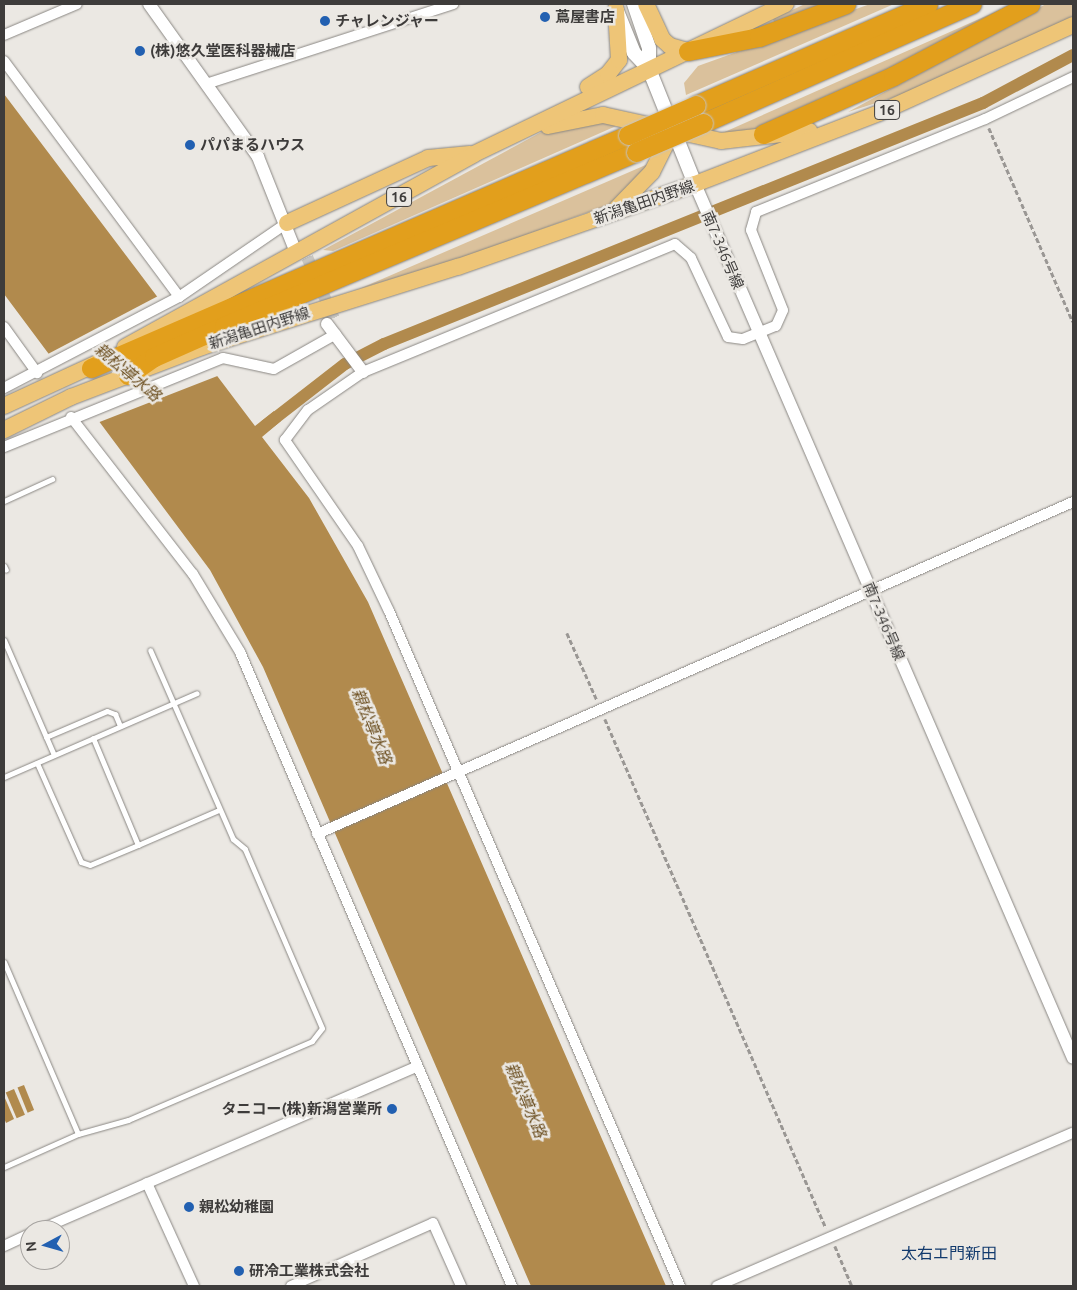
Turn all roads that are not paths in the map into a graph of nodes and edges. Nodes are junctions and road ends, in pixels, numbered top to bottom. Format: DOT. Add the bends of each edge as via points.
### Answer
graph roads {
  1 [pos="77,4"];
  2 [pos="149,4"];
  3 [pos="453,4"];
  4 [pos="634,4"];
  5 [pos="646,4"];
  6 [pos="786,4"];
  7 [pos="846,4"];
  8 [pos="928,4"];
  9 [pos="972,4"];
  10 [pos="1030,4"];
  11 [pos="615,6"];
  12 [pos="1073,25"];
  13 [pos="4,35"];
  14 [pos="688,51"];
  15 [pos="4,61"];
  16 [pos="649,69"];
  17 [pos="1073,77"];
  18 [pos="206,84"];
  19 [pos="916,97"];
  20 [pos="673,130"];
  21 [pos="764,134"];
  22 [pos="632,143"];
  23 [pos="490,146"];
  24 [pos="474,154"];
  25 [pos="695,184"];
  26 [pos="604,216"];
  27 [pos="287,223"];
  28 [pos="297,243"];
  29 [pos="186,321"];
  30 [pos="333,326"];
  31 [pos="4,327"];
  32 [pos="759,334"];
  33 [pos="91,368"];
  34 [pos="362,370"];
  35 [pos="37,373"];
  36 [pos="128,375"];
  37 [pos="4,388"];
  38 [pos="4,406"];
  39 [pos="72,417"];
  40 [pos="4,430"];
  41 [pos="4,446"];
  42 [pos="52,479"];
  43 [pos="4,501"];
  44 [pos="1073,502"];
  45 [pos="870,590"];
  46 [pos="4,640"];
  47 [pos="150,650"];
  48 [pos="197,693"];
  49 [pos="173,703"];
  50 [pos="120,726"];
  51 [pos="46,737"];
  52 [pos="93,738"];
  53 [pos="54,755"];
  54 [pos="37,763"];
  55 [pos="456,773"];
  56 [pos="4,777"];
  57 [pos="220,810"];
  58 [pos="322,832"];
  59 [pos="138,845"];
  60 [pos="4,962"];
  61 [pos="1073,1058"];
  62 [pos="416,1068"];
  63 [pos="1073,1132"];
  64 [pos="78,1134"];
  65 [pos="4,1167"];
  66 [pos="147,1183"];
  67 [pos="62,1220"];
  68 [pos="20,1239"];
  69 [pos="4,1246"];
  70 [pos="190,1285"];
  71 [pos="291,1286"];
  72 [pos="461,1286"];
  73 [pos="512,1286"];
  74 [pos="680,1286"];
  75 [pos="717,1286"];
  1 -- 13 [label="street"];
  2 -- 18 [label="street"];
  3 -- 18 [label="street"];
  4 -- 16 [label="main road" via="649,48"];
  5 -- 14 [label="main road" via="662,39 670,46"];
  6 -- 14 [label="main road, 16"];
  7 -- 14 [label="highway" via="759,37"];
  8 -- 22 [label="highway, bridge" via="696,106"];
  9 -- 22 [label="highway, bridge" via="703,123"];
  10 -- 21 [label="highway" via="893,76"];
  11 -- 16 [label="main road" via="634,52"];
  11 -- 23 [label="main road" via="621,51 608,74"];
  12 -- 19 [label="main road, 新潟亀田内野線 / 16"];
  14 -- 16 [label="main road, 16"];
  15 -- 29 [label="street"];
  16 -- 20 [label="main road"];
  16 -- 23 [label="main road, 16"];
  17 -- 32 [label="street" via="985,120 756,212 750,224 753,237 783,310 776,326"];
  18 -- 27 [label="street" via="258,157"];
  19 -- 21 [label="main road" via="798,135"];
  19 -- 25 [label="main road, 新潟亀田内野線 / 16"];
  20 -- 21 [label="main road" via="730,142"];
  20 -- 23 [label="main road" via="593,115"];
  20 -- 25 [label="main road"];
  20 -- 26 [label="main road" via="647,179"];
  22 -- 29 [label="highway"];
  23 -- 24 [label="main road, 16"];
  24 -- 27 [label="main road" via="428,158"];
  24 -- 29 [label="main road, 16"];
  25 -- 26 [label="main road, 新潟亀田内野線 / 16"];
  25 -- 32 [label="street, 南7-346号線"];
  26 -- 29 [label="main road, 新潟亀田内野線 / 16"];
  27 -- 28 [label="street"];
  27 -- 29 [label="street"];
  29 -- 33 [label="highway"];
  29 -- 35 [label="street" via="48,366"];
  29 -- 36 [label="highway" via="154,357"];
  30 -- 34 [label="street"];
  30 -- 39 [label="street" via="274,369 260,369 231,358 213,362"];
  31 -- 35 [label="street"];
  32 -- 34 [label="street" via="743,339 728,337 691,258 675,244"];
  32 -- 45 [label="street, 南7-346号線"];
  33 -- 38 [label="main road"];
  34 -- 55 [label="street" via="308,410 285,440 358,546"];
  35 -- 37 [label="street"];
  36 -- 40 [label="main road" via="71,397"];
  39 -- 41 [label="street"];
  39 -- 58 [label="street" via="218,611"];
  42 -- 43 [label="lane"];
  44 -- 45 [label="street"];
  45 -- 55 [label="street"];
  45 -- 61 [label="street, 南7-346号線"];
  46 -- 51 [label="lane"];
  47 -- 49 [label="lane"];
  48 -- 49 [label="lane"];
  49 -- 50 [label="lane"];
  49 -- 57 [label="lane"];
  50 -- 51 [label="lane" via="115,714 107,711"];
  50 -- 52 [label="lane"];
  51 -- 53 [label="lane"];
  52 -- 53 [label="lane"];
  52 -- 59 [label="lane"];
  53 -- 54 [label="lane"];
  54 -- 56 [label="lane"];
  54 -- 59 [label="lane" via="81,862 90,865"];
  55 -- 58 [label="street"];
  55 -- 74 [label="street"];
  57 -- 59 [label="lane"];
  57 -- 64 [label="lane" via="233,839 245,849 321,1022 319,1035 128,1120"];
  58 -- 62 [label="street"];
  60 -- 64 [label="lane"];
  62 -- 66 [label="street"];
  62 -- 73 [label="street"];
  63 -- 75 [label="street"];
  64 -- 65 [label="lane"];
  66 -- 67 [label="street"];
  66 -- 70 [label="street"];
  68 -- 69 [label="street"];
  71 -- 72 [label="street" via="433,1223"];
}
